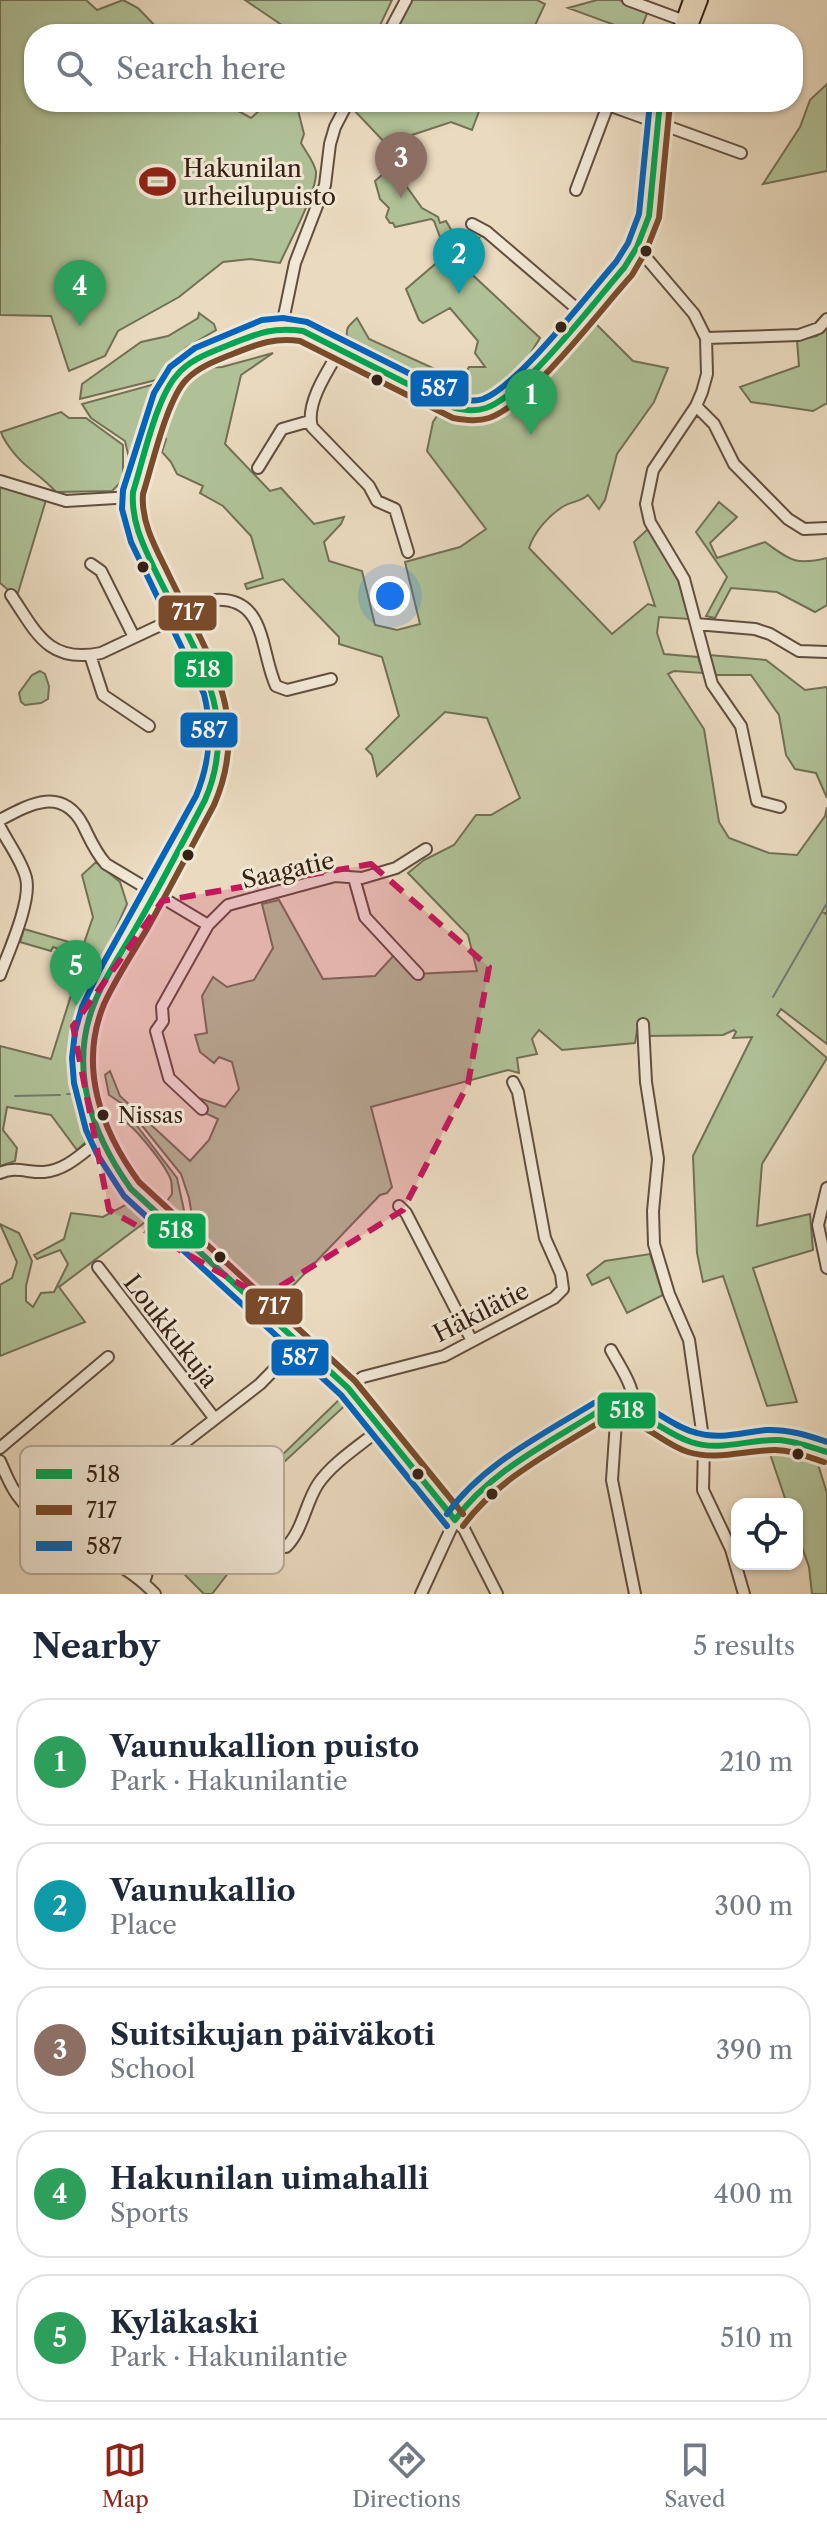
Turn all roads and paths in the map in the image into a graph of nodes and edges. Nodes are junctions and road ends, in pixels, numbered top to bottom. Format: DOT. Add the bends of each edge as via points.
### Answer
graph roads {
  1 [pos="406,0"];
  2 [pos="628,0"];
  3 [pos="690,0"];
  4 [pos="701,0"];
  5 [pos="393,24"];
  6 [pos="682,24"];
  7 [pos="687,24"];
  8 [pos="688,24"];
  9 [pos="343,112"];
  10 [pos="601,112"];
  11 [pos="628,112"];
  12 [pos="660,112"];
  13 [pos="658,122"];
  14 [pos="741,153"];
  15 [pos="576,190"];
  16 [pos="472,224"];
  17 [pos="637,247"];
  18 [pos="583,314"];
  19 [pos="827,319"];
  20 [pos="286,330"];
  21 [pos="706,338"];
  22 [pos="340,350"];
  23 [pos="696,406"];
  24 [pos="310,421"];
  25 [pos="258,468"];
  26 [pos="0,481"];
  27 [pos="132,497"];
  28 [pos="827,528"];
  29 [pos="408,552"];
  30 [pos="91,564"];
  31 [pos="11,595"];
  32 [pos="177,617"];
  33 [pos="696,624"];
  34 [pos="134,637"];
  35 [pos="827,652"];
  36 [pos="90,655"];
  37 [pos="331,679"];
  38 [pos="149,726"];
  39 [pos="780,807"];
  40 [pos="0,820"];
  41 [pos="0,827"];
  42 [pos="426,849"];
  43 [pos="354,878"];
  44 [pos="151,892"];
  45 [pos="208,925"];
  46 [pos="418,974"];
  47 [pos="0,975"];
  48 [pos="643,1024"];
  49 [pos="513,1082"];
  50 [pos="202,1109"];
  51 [pos="100,1140"];
  52 [pos="0,1173"];
  53 [pos="827,1188"];
  54 [pos="399,1206"];
  55 [pos="98,1267"];
  56 [pos="827,1268"];
  57 [pos="472,1341"];
  58 [pos="300,1343"];
  59 [pos="611,1350"];
  60 [pos="108,1357"];
  61 [pos="348,1388"];
  62 [pos="617,1407"];
  63 [pos="633,1412"];
  64 [pos="215,1419"];
  65 [pos="381,1428"];
  66 [pos="704,1445"];
  67 [pos="179,1446"];
  68 [pos="0,1448"];
  69 [pos="827,1452"];
  70 [pos="0,1461"];
  71 [pos="20,1498"];
  72 [pos="455,1520"];
  73 [pos="286,1547"];
  74 [pos="132,1574"];
  75 [pos="147,1574"];
  76 [pos="144,1583"];
  77 [pos="155,1594"];
  78 [pos="421,1594"];
  79 [pos="497,1594"];
  80 [pos="635,1594"];
  81 [pos="744,1594"];
  1 -- 5 [label="street"];
  2 -- 6 [label="street"];
  3 -- 7 [label="main road"];
  4 -- 8 [label="main road"];
  9 -- 20 [label="street" via="331,139 325,185 297,256"];
  10 -- 15 [label="street"];
  11 -- 13 [label="street"];
  12 -- 13 [label="main road"];
  13 -- 14 [label="street"];
  13 -- 17 [label="main road" via="653,201"];
  16 -- 18 [label="street"];
  17 -- 18 [label="main road"];
  17 -- 21 [label="street" via="694,314"];
  18 -- 22 [label="main road" via="517,390 479,410 445,404"];
  19 -- 21 [label="street" via="799,335"];
  20 -- 22 [label="main road"];
  20 -- 27 [label="main road" via="265,330 200,357 177,374 164,396"];
  21 -- 23 [label="street" via="707,374"];
  22 -- 24 [label="street"];
  23 -- 28 [label="street" via="714,424 739,471 788,519 804,529"];
  23 -- 33 [label="street" via="653,470 646,504 653,529 684,579"];
  24 -- 25 [label="street" via="280,431"];
  24 -- 29 [label="street" via="377,501 395,509"];
  26 -- 27 [label="street" via="66,501"];
  27 -- 32 [label="street" via="140,539"];
  30 -- 34 [label="street" via="101,571"];
  31 -- 36 [label="street" via="45,643 61,652"];
  32 -- 34 [label="street"];
  32 -- 37 [label="street" via="214,600 232,601 255,618 276,686 287,690"];
  32 -- 44 [label="street" via="219,714 219,757 205,800"];
  33 -- 35 [label="street" via="755,629 799,651"];
  33 -- 39 [label="street" via="712,684 741,726 757,801"];
  34 -- 36 [label="street"];
  36 -- 38 [label="street" via="103,695"];
  40 -- 44 [label="street" via="37,802 68,807 106,864"];
  41 -- 47 [label="street" via="27,886"];
  42 -- 43 [label="street, Saagatie" via="396,868"];
  43 -- 45 [label="street, Saagatie" via="335,876 238,902"];
  43 -- 46 [label="street" via="365,917"];
  44 -- 45 [label="street"];
  44 -- 51 [label="street" via="91,1008 84,1041 84,1081"];
  45 -- 50 [label="street, Saagatie" via="162,1007 163,1021 156,1031 169,1078"];
  48 -- 66 [label="street" via="658,1159 654,1244 689,1340"];
  49 -- 57 [label="street, Häkilätie" via="545,1238 563,1289"];
  51 -- 52 [label="street" via="57,1169"];
  51 -- 58 [label="street" via="137,1196"];
  53 -- 56 [label="street" via="818,1225"];
  54 -- 57 [label="street"];
  55 -- 64 [label="street, Loukkukuja"];
  57 -- 61 [label="street, Häkilätie" via="444,1356 363,1377"];
  58 -- 61 [label="street"];
  58 -- 64 [label="street"];
  59 -- 63 [label="street" via="632,1390"];
  60 -- 68 [label="street"];
  61 -- 65 [label="street"];
  62 -- 63 [label="street"];
  62 -- 72 [label="street" via="599,1411 503,1474"];
  62 -- 80 [label="street" via="612,1480"];
  63 -- 66 [label="street"];
  64 -- 67 [label="street"];
  65 -- 72 [label="street"];
  65 -- 73 [label="street" via="325,1475"];
  66 -- 69 [label="street" via="779,1440"];
  66 -- 81 [label="street" via="703,1490 727,1538"];
  70 -- 71 [label="street"];
  72 -- 78 [label="street"];
  72 -- 79 [label="street"];
  74 -- 76 [label="street"];
  75 -- 76 [label="street"];
  76 -- 77 [label="street"];
}
